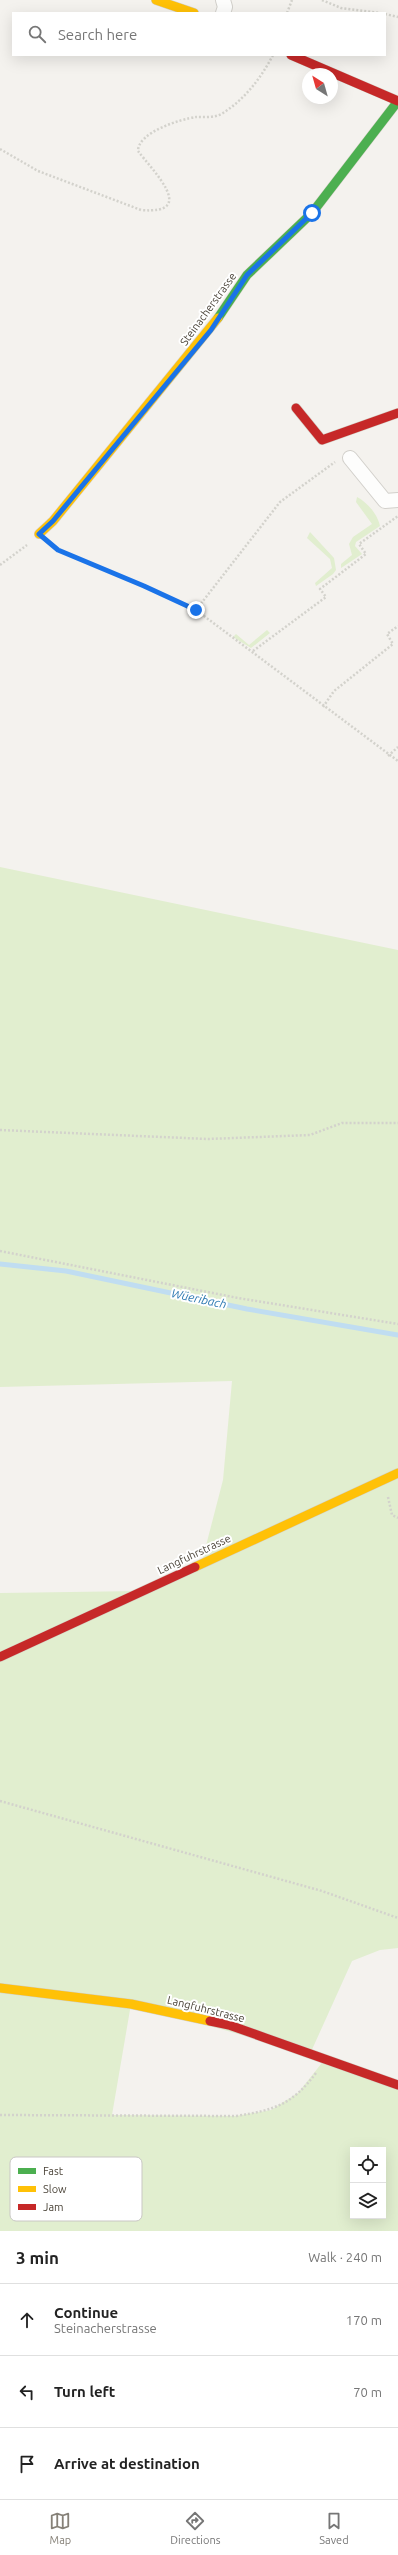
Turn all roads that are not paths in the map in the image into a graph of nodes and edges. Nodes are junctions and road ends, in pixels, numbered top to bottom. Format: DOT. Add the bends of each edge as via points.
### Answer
graph roads {
  1 [pos="156,0"];
  2 [pos="222,0"];
  3 [pos="191,12"];
  4 [pos="223,12"];
  5 [pos="293,56"];
  6 [pos="398,101"];
  7 [pos="296,408"];
  8 [pos="398,413"];
  9 [pos="350,458"];
  10 [pos="398,500"];
  11 [pos="39,534"];
  12 [pos="398,1473"];
  13 [pos="0,1657"];
  14 [pos="0,1988"];
  15 [pos="398,2085"];
  1 -- 3 [label="street"];
  2 -- 4 [label="street" via="225,7"];
  5 -- 6 [label="street"];
  6 -- 11 [label="street, Steinacherstrasse" via="312,213 247,275 211,330 53,521"];
  7 -- 8 [label="street" via="322,440"];
  9 -- 10 [label="street" via="385,502"];
  12 -- 13 [label="street, Langfuhrstrasse"];
  14 -- 15 [label="street, Langfuhrstrasse" via="131,2004 229,2025"];
}
